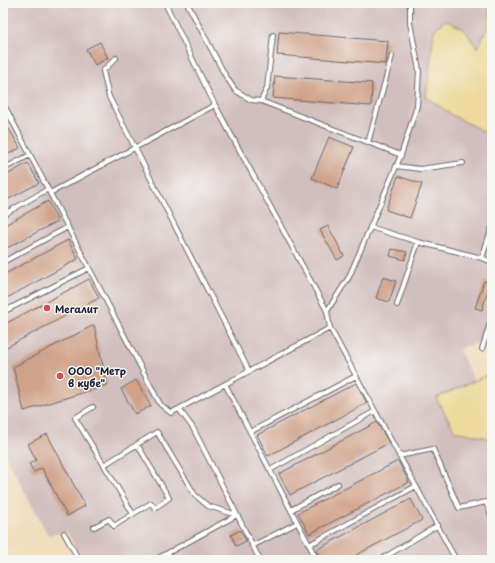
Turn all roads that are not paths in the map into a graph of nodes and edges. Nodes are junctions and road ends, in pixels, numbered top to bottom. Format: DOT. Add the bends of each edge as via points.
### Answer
graph roads {
  1 [pos="165,3"];
  2 [pos="187,3"];
  3 [pos="410,3"];
  4 [pos="273,35"];
  5 [pos="392,56"];
  6 [pos="116,58"];
  7 [pos="261,101"];
  8 [pos="3,103"];
  9 [pos="215,105"];
  10 [pos="8,113"];
  11 [pos="3,115"];
  12 [pos="368,142"];
  13 [pos="135,148"];
  14 [pos="30,155"];
  15 [pos="400,155"];
  16 [pos="463,163"];
  17 [pos="396,166"];
  18 [pos="3,169"];
  19 [pos="49,191"];
  20 [pos="3,214"];
  21 [pos="68,227"];
  22 [pos="370,227"];
  23 [pos="492,227"];
  24 [pos="418,242"];
  25 [pos="482,258"];
  26 [pos="3,262"];
  27 [pos="492,262"];
  28 [pos="89,268"];
  29 [pos="398,305"];
  30 [pos="3,312"];
  31 [pos="327,312"];
  32 [pos="492,317"];
  33 [pos="330,328"];
  34 [pos="482,349"];
  35 [pos="249,371"];
  36 [pos="356,376"];
  37 [pos="225,384"];
  38 [pos="93,407"];
  39 [pos="179,409"];
  40 [pos="375,411"];
  41 [pos="250,432"];
  42 [pos="137,444"];
  43 [pos="400,456"];
  44 [pos="104,465"];
  45 [pos="270,470"];
  46 [pos="338,484"];
  47 [pos="416,486"];
  48 [pos="291,510"];
  49 [pos="133,514"];
  50 [pos="237,516"];
  51 [pos="492,518"];
  52 [pos="297,523"];
  53 [pos="438,525"];
  54 [pos="94,527"];
  55 [pos="64,533"];
  56 [pos="309,545"];
  57 [pos="252,546"];
  58 [pos="79,560"];
  59 [pos="155,560"];
  60 [pos="260,560"];
  61 [pos="317,560"];
  62 [pos="380,560"];
  63 [pos="456,560"];
  1 -- 9 [label="lane"];
  2 -- 7 [label="lane" via="235,90 251,100"];
  3 -- 15 [label="lane" via="410,23 419,70 417,106"];
  4 -- 7 [label="lane" via="267,88"];
  5 -- 12 [label="lane"];
  6 -- 13 [label="lane" via="103,71 107,90"];
  7 -- 12 [label="lane"];
  8 -- 10 [label="lane"];
  9 -- 13 [label="lane"];
  9 -- 31 [label="lane"];
  10 -- 11 [label="lane"];
  10 -- 14 [label="lane"];
  12 -- 15 [label="lane"];
  13 -- 19 [label="lane"];
  13 -- 35 [label="lane"];
  14 -- 18 [label="lane"];
  14 -- 19 [label="lane"];
  15 -- 17 [label="lane"];
  16 -- 17 [label="lane" via="420,169"];
  17 -- 22 [label="lane"];
  19 -- 20 [label="lane"];
  19 -- 21 [label="lane"];
  21 -- 26 [label="lane"];
  21 -- 28 [label="lane"];
  22 -- 24 [label="lane"];
  22 -- 31 [label="lane" via="349,278"];
  23 -- 25 [label="lane"];
  24 -- 25 [label="lane"];
  24 -- 29 [label="lane"];
  25 -- 27 [label="lane"];
  28 -- 30 [label="lane"];
  28 -- 39 [label="lane" via="160,404 171,413"];
  31 -- 33 [label="lane"];
  32 -- 34 [label="lane"];
  33 -- 35 [label="lane"];
  33 -- 36 [label="lane"];
  35 -- 37 [label="lane"];
  36 -- 40 [label="lane"];
  36 -- 41 [label="lane"];
  37 -- 39 [label="lane"];
  37 -- 41 [label="lane"];
  38 -- 44 [label="lane" via="75,418"];
  39 -- 50 [label="lane" via="193,428"];
  40 -- 43 [label="lane"];
  40 -- 45 [label="lane"];
  41 -- 45 [label="lane"];
  42 -- 44 [label="lane"];
  42 -- 49 [label="lane" via="169,498 155,508 152,502"];
  42 -- 50 [label="lane" via="157,432 195,494 208,506"];
  43 -- 47 [label="lane"];
  43 -- 51 [label="lane" via="432,449 459,508 486,502"];
  44 -- 49 [label="lane"];
  45 -- 48 [label="lane"];
  46 -- 48 [label="lane"];
  47 -- 53 [label="lane"];
  47 -- 56 [label="lane"];
  48 -- 52 [label="lane"];
  49 -- 54 [label="lane" via="114,526 109,518"];
  50 -- 57 [label="lane"];
  50 -- 59 [label="lane"];
  52 -- 56 [label="lane"];
  52 -- 57 [label="lane"];
  53 -- 62 [label="lane"];
  53 -- 63 [label="lane"];
  55 -- 58 [label="lane"];
  56 -- 61 [label="lane"];
  57 -- 60 [label="lane"];
}
